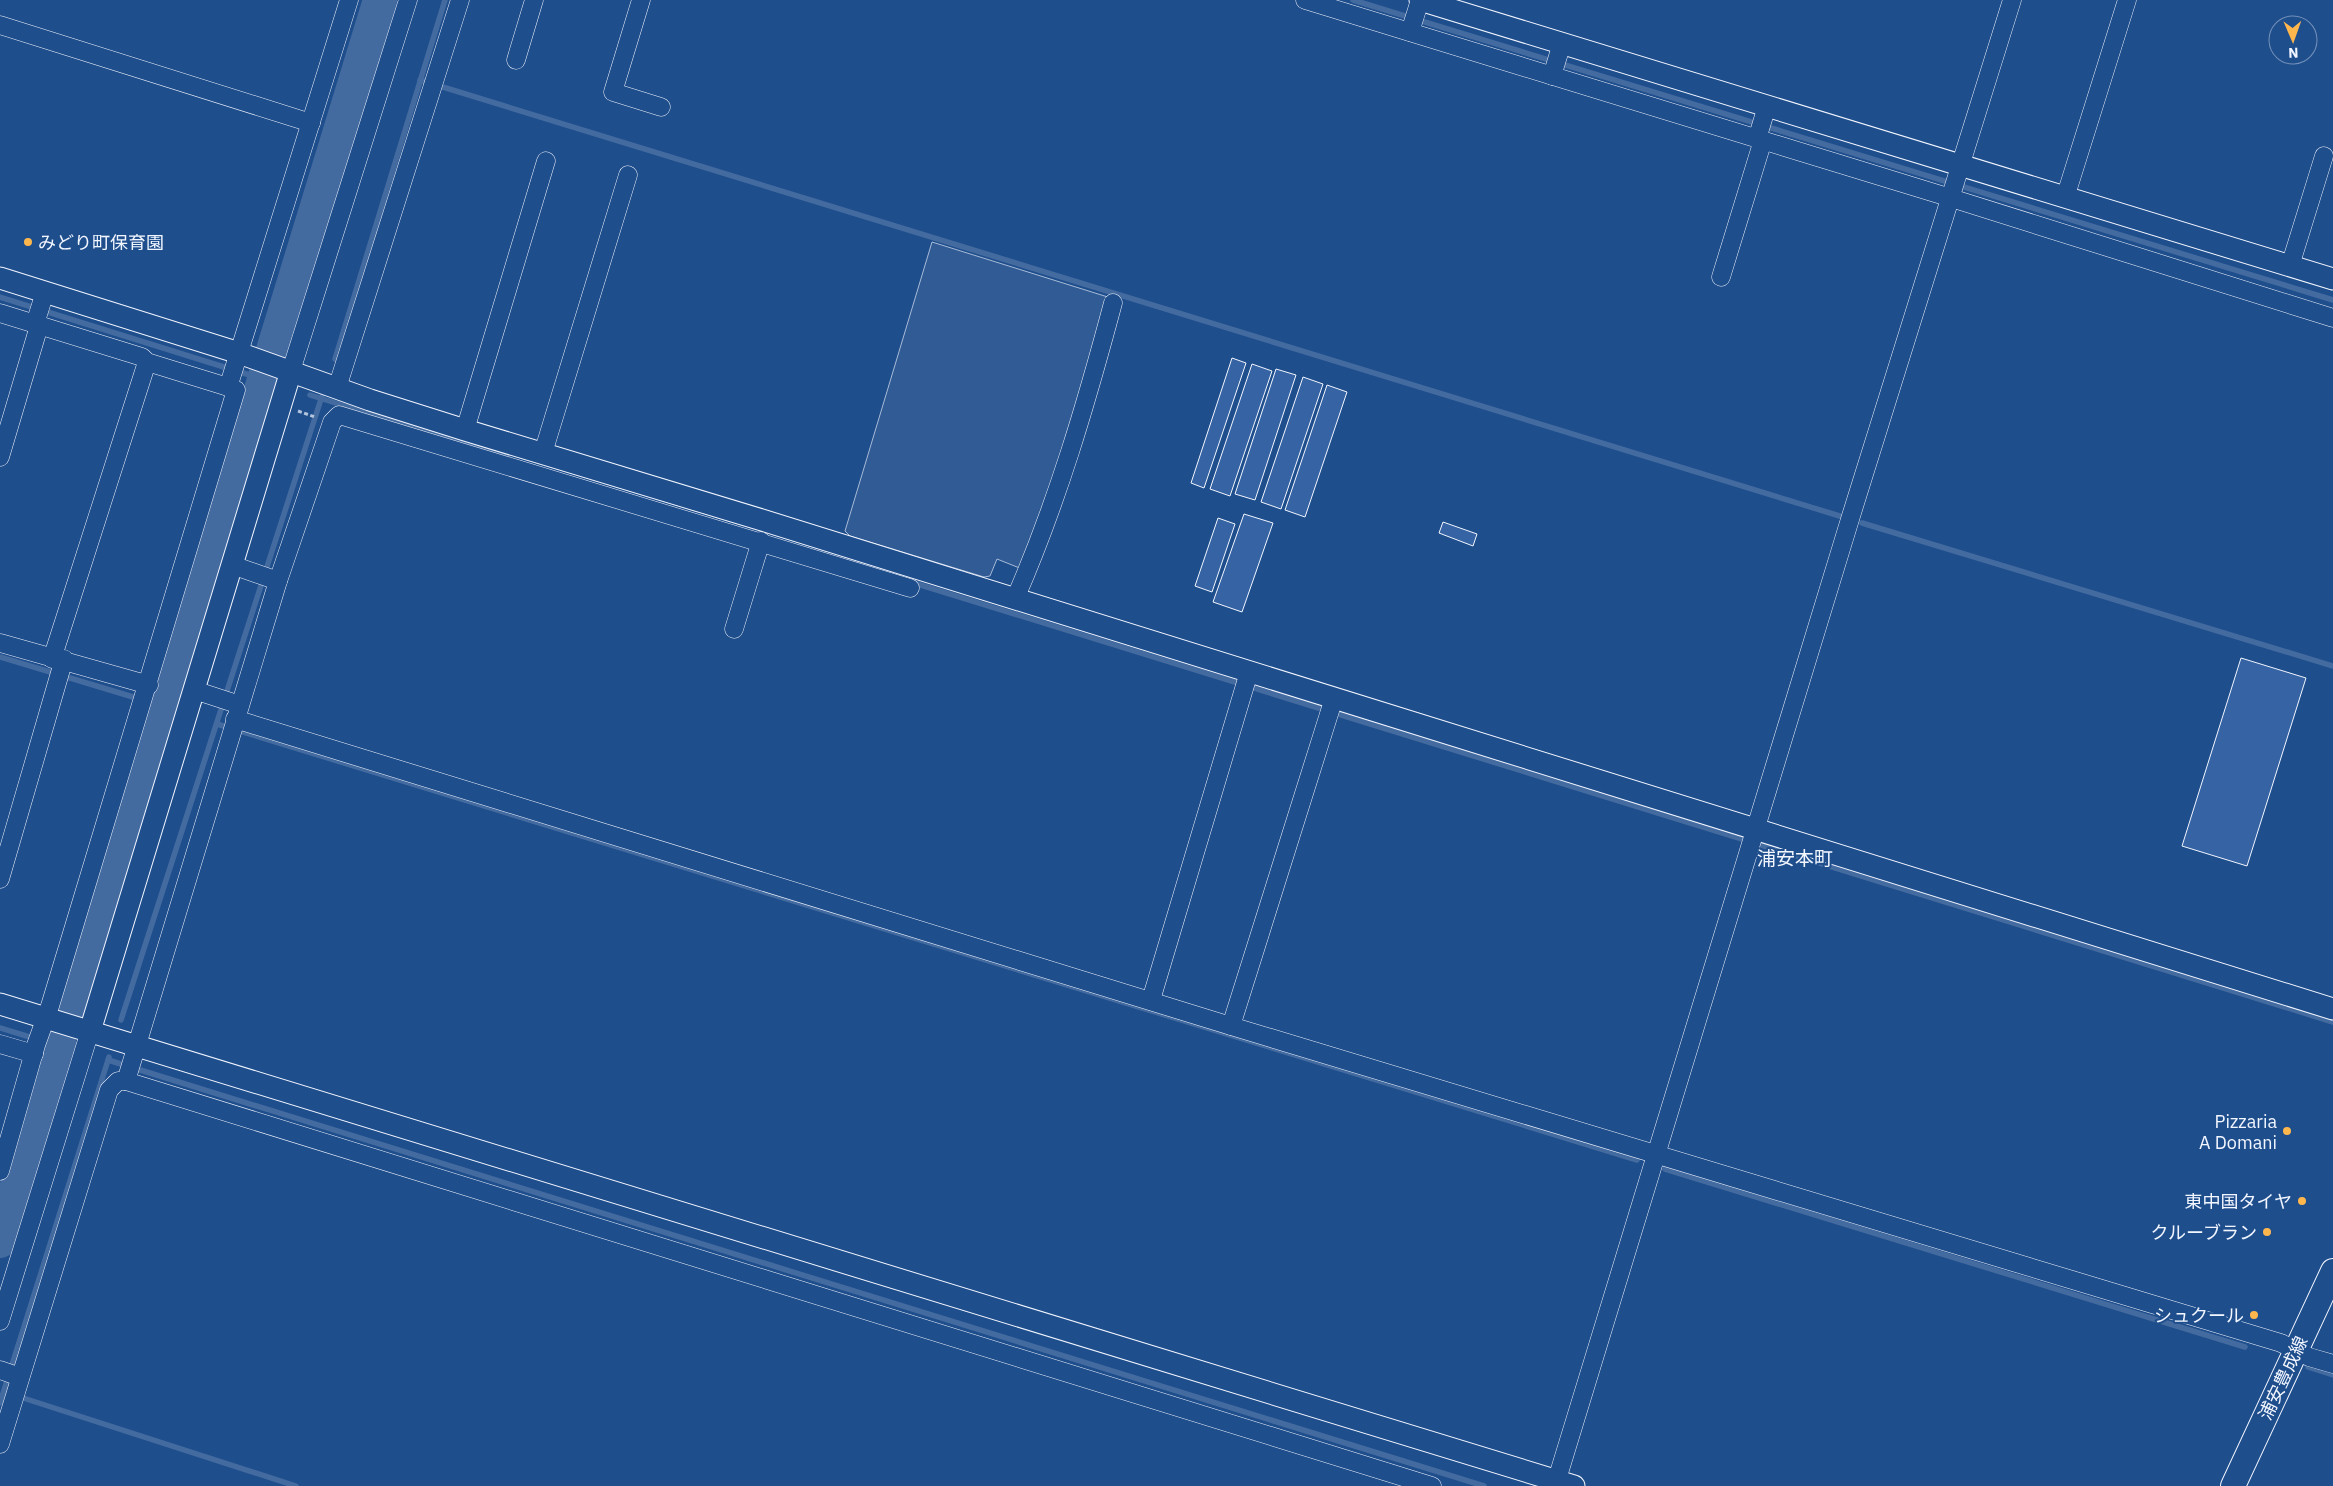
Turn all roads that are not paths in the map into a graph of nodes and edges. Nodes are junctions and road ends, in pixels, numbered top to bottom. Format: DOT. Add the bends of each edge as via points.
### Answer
graph roads {
  1 [pos="349,0"];
  2 [pos="408,0"];
  3 [pos="460,0"];
  4 [pos="534,0"];
  5 [pos="642,0"];
  6 [pos="1305,0"];
  7 [pos="2012,0"];
  8 [pos="2127,0"];
  9 [pos="1415,18"];
  10 [pos="0,25"];
  11 [pos="516,60"];
  12 [pos="1557,61"];
  13 [pos="661,107"];
  14 [pos="311,123"];
  15 [pos="1762,127"];
  16 [pos="2324,156"];
  17 [pos="546,161"];
  18 [pos="628,175"];
  19 [pos="1956,184"];
  20 [pos="2065,198"];
  21 [pos="2290,266"];
  22 [pos="0,278"];
  23 [pos="1721,278"];
  24 [pos="2333,279"];
  25 [pos="1113,303"];
  26 [pos="0,313"];
  27 [pos="39,313"];
  28 [pos="2333,318"];
  29 [pos="147,362"];
  30 [pos="237,368"];
  31 [pos="287,370"];
  32 [pos="341,401"];
  33 [pos="464,430"];
  34 [pos="0,457"];
  35 [pos="534,460"];
  36 [pos="759,533"];
  37 [pos="862,564"];
  38 [pos="232,565"];
  39 [pos="269,578"];
  40 [pos="910,588"];
  41 [pos="1015,599"];
  42 [pos="734,628"];
  43 [pos="0,643"];
  44 [pos="59,667"];
  45 [pos="1247,681"];
  46 [pos="149,684"];
  47 [pos="194,690"];
  48 [pos="1332,707"];
  49 [pos="232,714"];
  50 [pos="1756,830"];
  51 [pos="0,879"];
  52 [pos="1151,1000"];
  53 [pos="0,1004"];
  54 [pos="2333,1009"];
  55 [pos="1231,1026"];
  56 [pos="90,1031"];
  57 [pos="39,1038"];
  58 [pos="0,1044"];
  59 [pos="131,1064"];
  60 [pos="1657,1155"];
  61 [pos="0,1171"];
  62 [pos="2333,1271"];
  63 [pos="0,1321"];
  64 [pos="2296,1350"];
  65 [pos="2333,1364"];
  66 [pos="11,1381"];
  67 [pos="0,1444"];
  68 [pos="1562,1484"];
  69 [pos="1432,1486"];
  70 [pos="2233,1486"];
  1 -- 14 [label="street"];
  2 -- 31 [label="street"];
  3 -- 32 [label="street"];
  4 -- 11 [label="street"];
  5 -- 13 [label="street" via="613,92"];
  6 -- 9 [label="street"];
  7 -- 19 [label="street"];
  8 -- 20 [label="street"];
  9 -- 12 [label="street"];
  9 -- 12 [label="street"];
  10 -- 14 [label="street"];
  12 -- 15 [label="street"];
  12 -- 15 [label="street"];
  14 -- 30 [label="street"];
  15 -- 19 [label="street"];
  15 -- 19 [label="street"];
  15 -- 23 [label="street"];
  16 -- 21 [label="street"];
  17 -- 33 [label="street"];
  18 -- 35 [label="street"];
  19 -- 20 [label="street"];
  19 -- 28 [label="street"];
  19 -- 50 [label="street"];
  20 -- 21 [label="street"];
  21 -- 24 [label="street"];
  22 -- 27 [label="street"];
  25 -- 41 [label="street" via="1081,422 1042,538"];
  26 -- 27 [label="street"];
  27 -- 29 [label="street"];
  27 -- 30 [label="street"];
  27 -- 34 [label="street"];
  29 -- 30 [label="street"];
  29 -- 44 [label="street"];
  30 -- 31 [label="street"];
  30 -- 46 [label="street" via="236,390"];
  31 -- 32 [label="street"];
  31 -- 38 [label="street"];
  32 -- 33 [label="street" via="370,400"];
  32 -- 35 [label="street"];
  32 -- 39 [label="street"];
  33 -- 35 [label="street"];
  35 -- 36 [label="street"];
  36 -- 37 [label="street"];
  36 -- 42 [label="street"];
  37 -- 40 [label="street"];
  37 -- 41 [label="street"];
  38 -- 39 [label="street"];
  38 -- 47 [label="street"];
  39 -- 49 [label="street"];
  41 -- 45 [label="street"];
  43 -- 44 [label="street"];
  44 -- 46 [label="street"];
  44 -- 51 [label="street"];
  45 -- 48 [label="street"];
  45 -- 52 [label="street"];
  46 -- 57 [label="street"];
  47 -- 49 [label="street"];
  47 -- 56 [label="street"];
  48 -- 50 [label="street"];
  48 -- 55 [label="street"];
  49 -- 52 [label="street"];
  49 -- 59 [label="street"];
  50 -- 54 [label="street"];
  50 -- 60 [label="street"];
  52 -- 55 [label="street"];
  53 -- 57 [label="street"];
  55 -- 60 [label="street"];
  56 -- 57 [label="street"];
  56 -- 59 [label="street"];
  56 -- 63 [label="street"];
  57 -- 58 [label="street"];
  57 -- 61 [label="street"];
  59 -- 66 [label="street" via="109,1090"];
  59 -- 68 [label="street"];
  59 -- 69 [label="street"];
  60 -- 64 [label="street"];
  60 -- 68 [label="street"];
  62 -- 64 [label="main road, 浦安豊成線"];
  64 -- 65 [label="street"];
  64 -- 70 [label="main road, 浦安豊成線"];
  66 -- 67 [label="street"];
}
